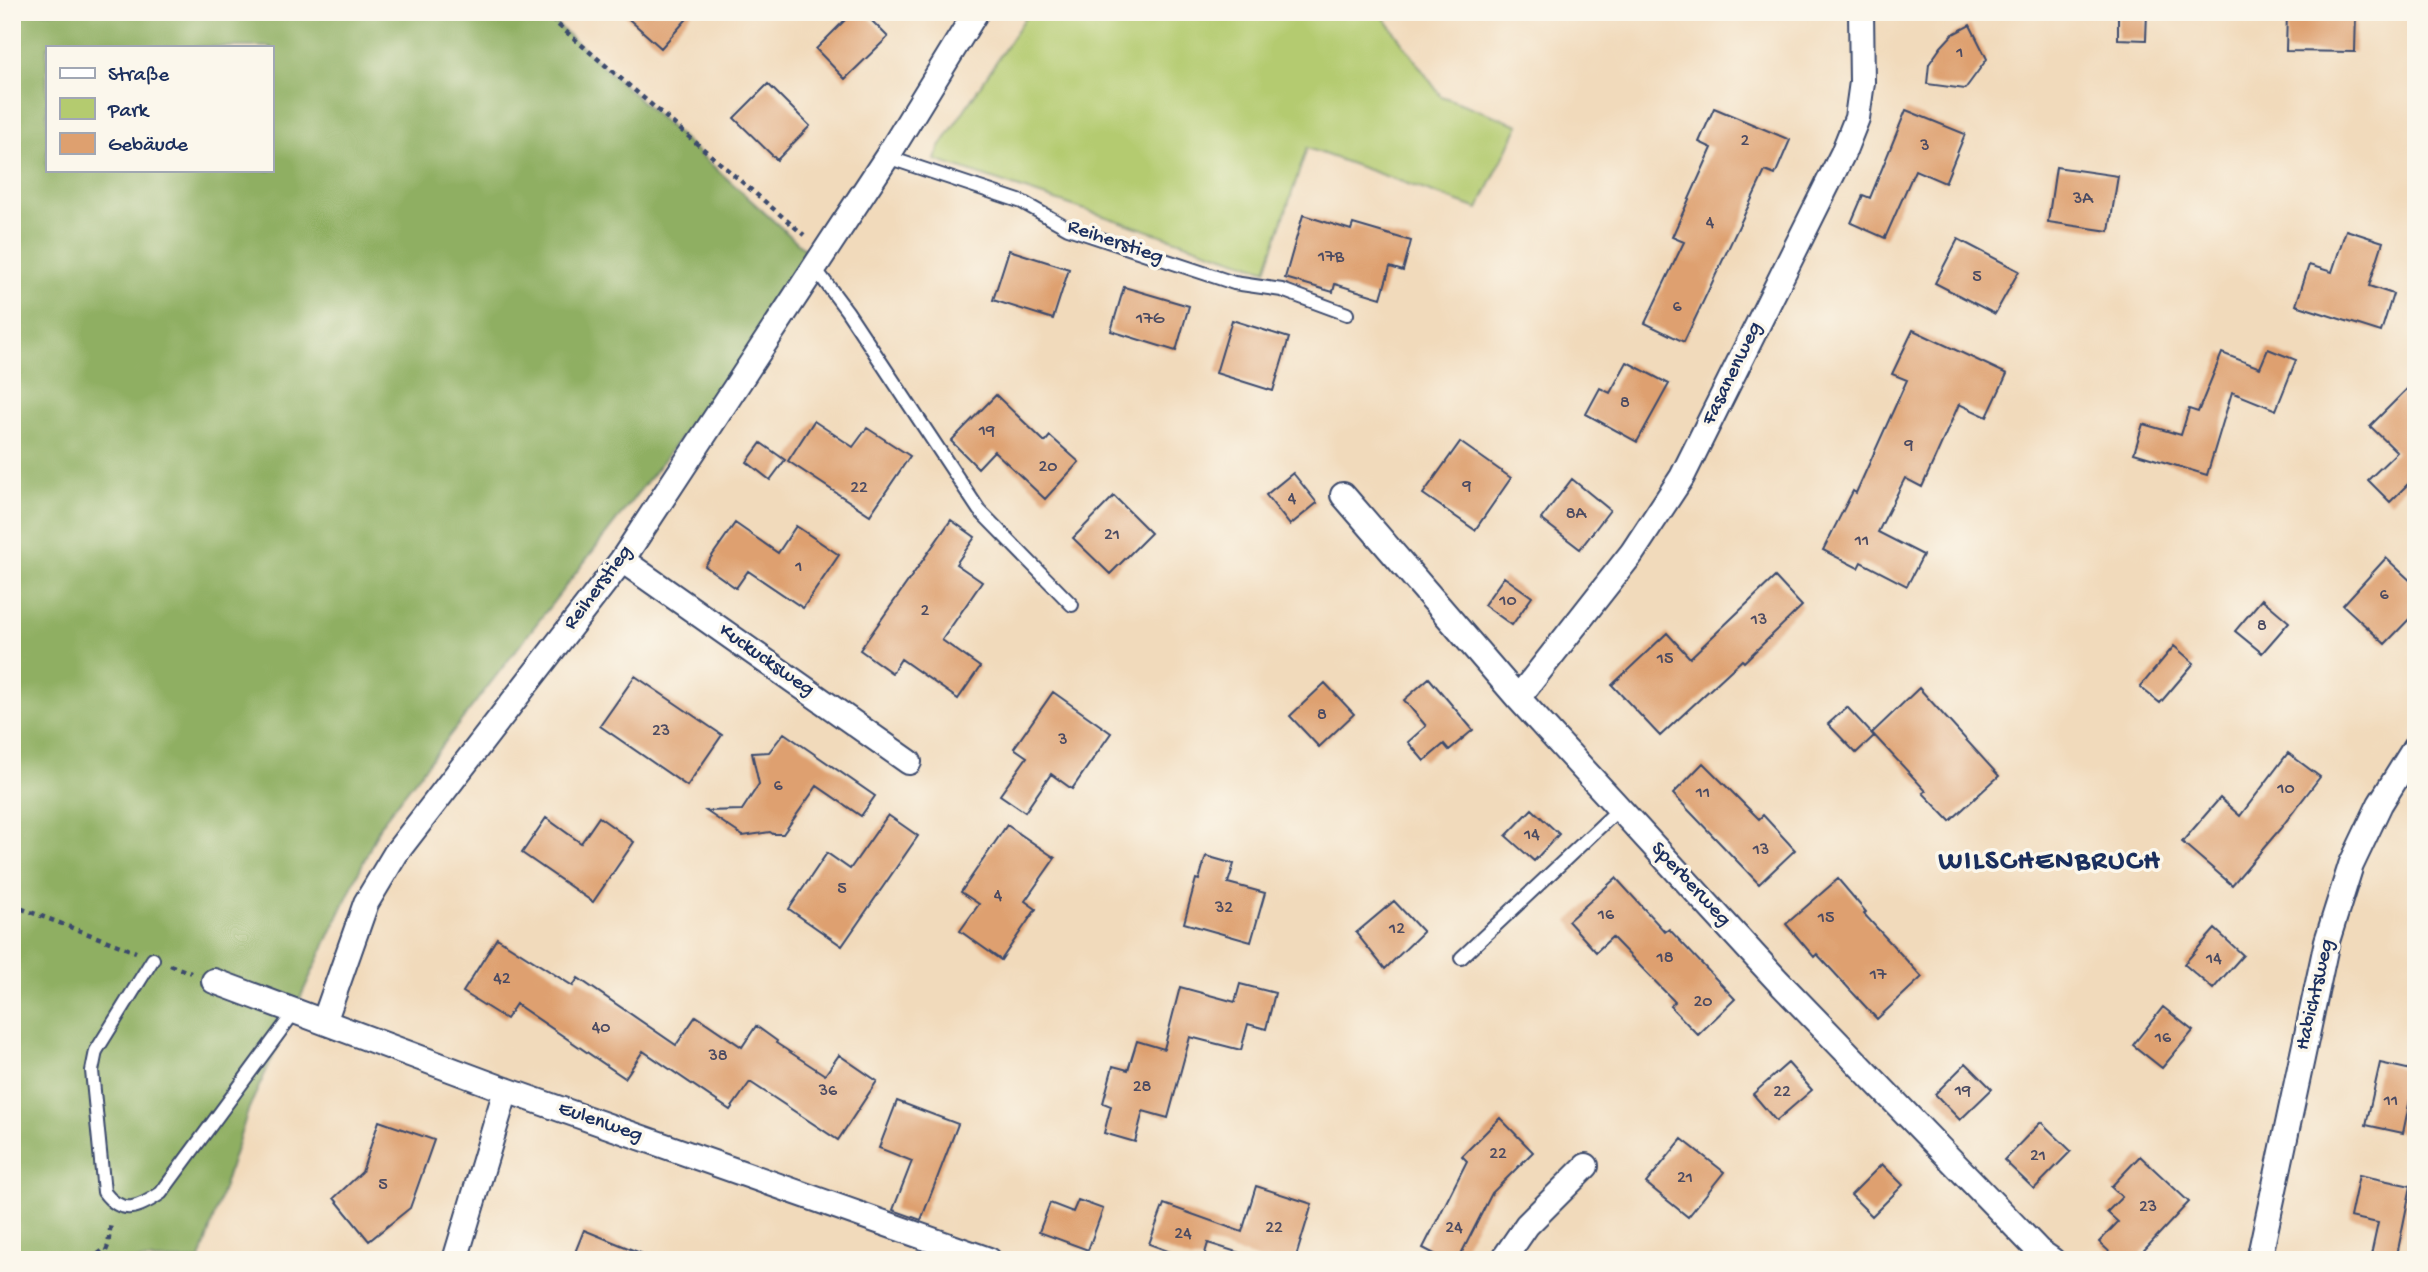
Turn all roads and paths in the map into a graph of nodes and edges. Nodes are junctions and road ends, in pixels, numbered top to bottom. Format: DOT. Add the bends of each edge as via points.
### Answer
graph roads {
  1 [pos="542,12"];
  2 [pos="976,12"];
  3 [pos="1861,12"];
  4 [pos="887,158"];
  5 [pos="819,259"];
  6 [pos="1348,314"];
  7 [pos="1343,495"];
  8 [pos="622,560"];
  9 [pos="1072,605"];
  10 [pos="1518,698"];
  11 [pos="2416,746"];
  12 [pos="909,762"];
  13 [pos="1620,808"];
  14 [pos="12,905"];
  15 [pos="75,927"];
  16 [pos="1461,958"];
  17 [pos="153,959"];
  18 [pos="214,981"];
  19 [pos="295,1012"];
  20 [pos="324,1022"];
  21 [pos="506,1090"];
  22 [pos="1586,1166"];
  23 [pos="113,1203"];
  24 [pos="108,1246"];
  25 [pos="950,1253"];
  26 [pos="90,1260"];
  27 [pos="102,1260"];
  28 [pos="455,1260"];
  29 [pos="989,1260"];
  30 [pos="1503,1260"];
  31 [pos="2052,1260"];
  32 [pos="2259,1260"];
  1 -- 5 [label="path"];
  2 -- 4 [label="street, Reiherstieg"];
  3 -- 10 [label="street, Fasanenweg" via="1862,82 1857,118 1689,464 1632,553"];
  4 -- 5 [label="street, Reiherstieg"];
  4 -- 6 [label="lane, Reiherstieg" via="1022,202 1068,229 1234,283 1282,290"];
  5 -- 8 [label="street, Reiherstieg"];
  5 -- 9 [label="lane" via="847,311 979,510"];
  7 -- 10 [label="street, Sperberweg"];
  8 -- 12 [label="street, Kuckucksweg"];
  8 -- 20 [label="street, Reiherstieg" via="396,853 366,903"];
  10 -- 13 [label="street, Sperberweg"];
  11 -- 32 [label="street, Habichtsweg" via="2380,804 2351,865 2327,941"];
  13 -- 16 [label="lane"];
  13 -- 31 [label="street, Sperberweg" via="1776,979"];
  14 -- 15 [label="path"];
  17 -- 23 [label="lane" via="96,1051 92,1071 104,1192"];
  18 -- 19 [label="street, Eulenweg"];
  19 -- 20 [label="street, Eulenweg"];
  19 -- 23 [label="lane" via="161,1194 142,1206 126,1208"];
  20 -- 21 [label="street, Eulenweg"];
  21 -- 25 [label="street, Eulenweg"];
  21 -- 28 [label="street"];
  22 -- 30 [label="street" via="1527,1225"];
  23 -- 24 [label="path"];
  24 -- 26 [label="path"];
  24 -- 27 [label="path"];
  25 -- 29 [label="street, Eulenweg"];
}
